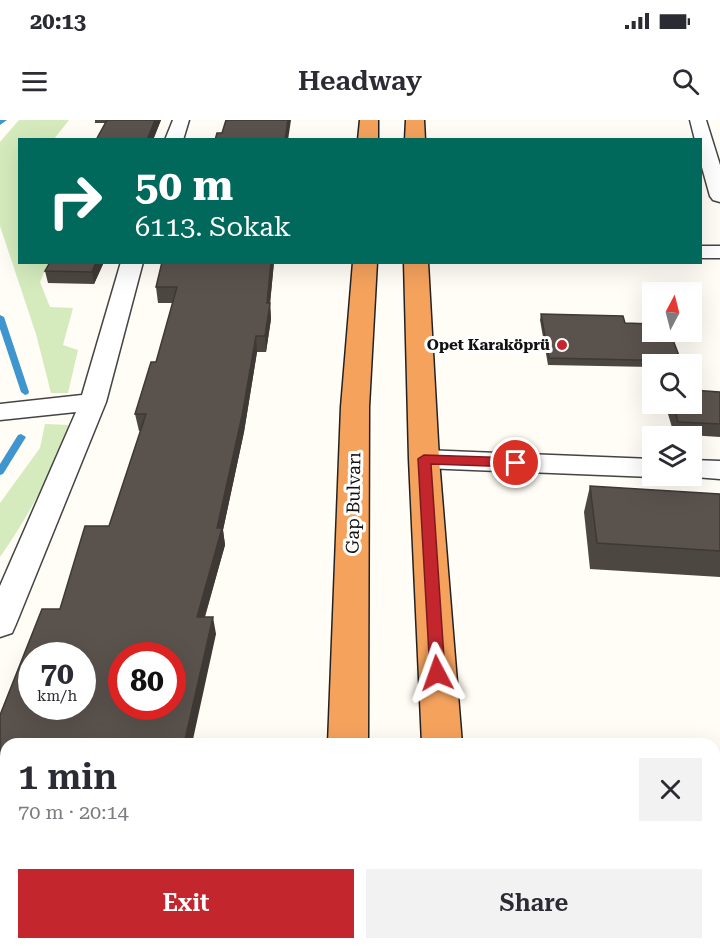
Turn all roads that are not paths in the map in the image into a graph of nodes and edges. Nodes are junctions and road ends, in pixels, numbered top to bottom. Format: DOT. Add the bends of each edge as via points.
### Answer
graph roads {
  1 [pos="181,120"];
  2 [pos="369,120"];
  3 [pos="415,120"];
  4 [pos="698,120"];
  5 [pos="175,138"];
  6 [pos="368,138"];
  7 [pos="415,138"];
  8 [pos="720,196"];
  9 [pos="702,252"];
  10 [pos="720,252"];
  11 [pos="131,264"];
  12 [pos="366,264"];
  13 [pos="416,264"];
  14 [pos="93,402"];
  15 [pos="0,412"];
  16 [pos="424,459"];
  17 [pos="642,468"];
  18 [pos="702,469"];
  19 [pos="720,470"];
  20 [pos="0,624"];
  21 [pos="348,738"];
  22 [pos="442,738"];
  1 -- 5 [label="street"];
  2 -- 6 [label="highway"];
  3 -- 7 [label="highway"];
  4 -- 8 [label="street"];
  9 -- 10 [label="street"];
  11 -- 14 [label="street"];
  12 -- 21 [label="highway, Gap Bulvarı" via="355,407"];
  13 -- 16 [label="highway"];
  14 -- 15 [label="street"];
  14 -- 20 [label="street"];
  16 -- 17 [label="street"];
  16 -- 22 [label="highway"];
  18 -- 19 [label="street"];
}
